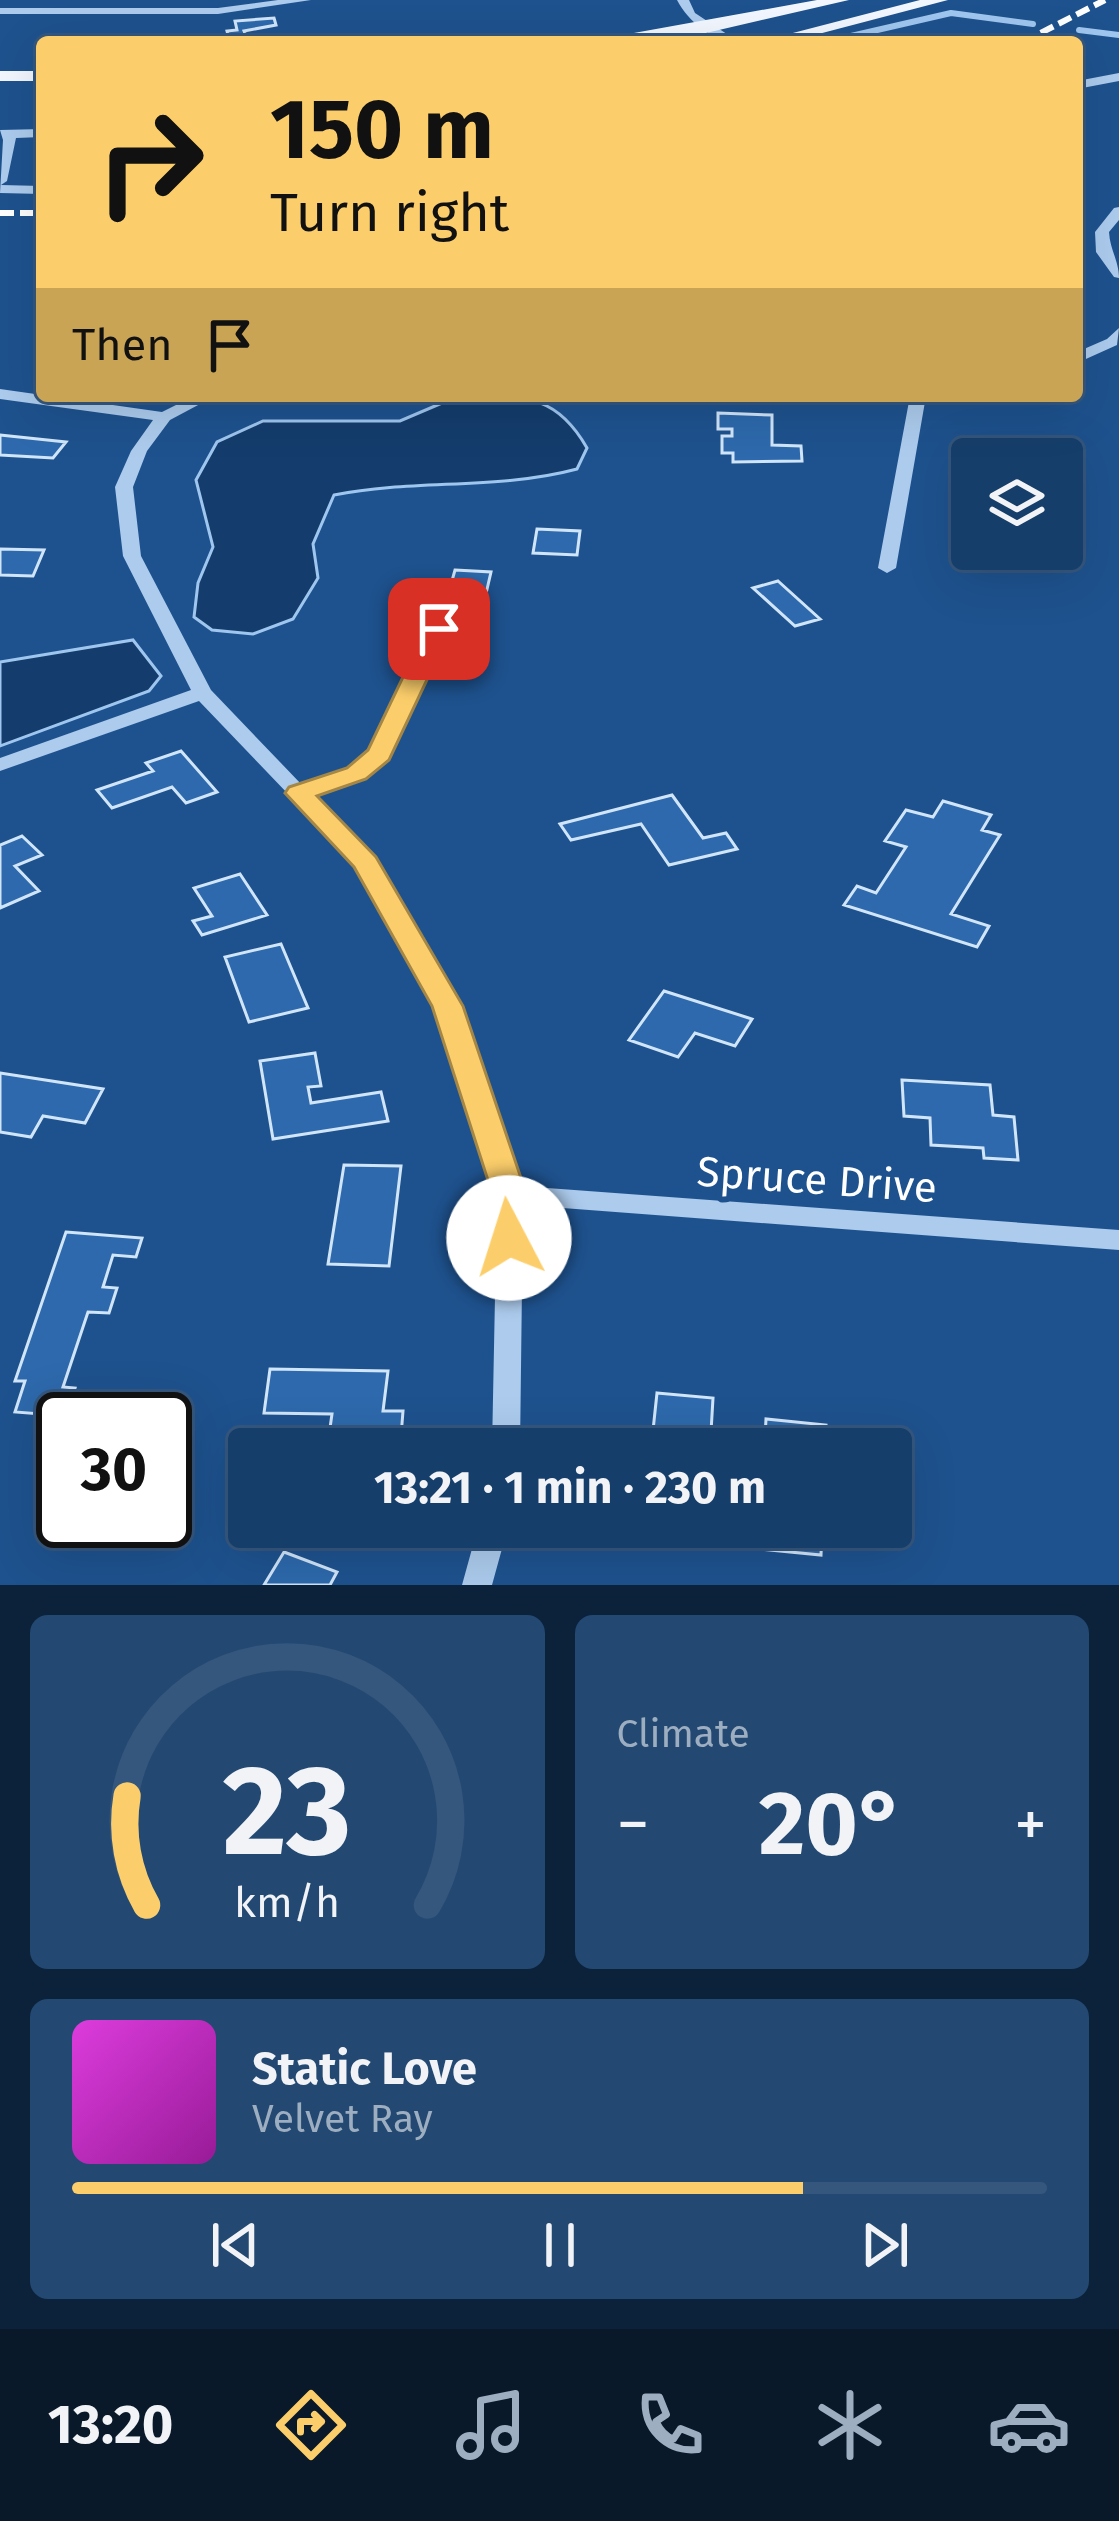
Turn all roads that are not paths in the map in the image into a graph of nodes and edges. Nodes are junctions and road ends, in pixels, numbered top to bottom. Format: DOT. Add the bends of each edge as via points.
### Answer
graph roads {
  1 [pos="305,0"];
  2 [pos="682,0"];
  3 [pos="841,0"];
  4 [pos="940,0"];
  5 [pos="0,11"];
  6 [pos="706,28"];
  7 [pos="641,36"];
  8 [pos="721,36"];
  9 [pos="791,36"];
  10 [pos="0,76"];
  11 [pos="36,76"];
  12 [pos="1119,77"];
  13 [pos="1083,84"];
  14 [pos="36,91"];
  15 [pos="0,92"];
  16 [pos="36,133"];
  17 [pos="0,134"];
  18 [pos="0,185"];
  19 [pos="36,189"];
  20 [pos="1119,211"];
  21 [pos="1119,274"];
  22 [pos="1117,339"];
  23 [pos="1083,355"];
  24 [pos="0,394"];
  25 [pos="36,399"];
  26 [pos="57,402"];
  27 [pos="195,402"];
  28 [pos="916,402"];
  29 [pos="164,417"];
  30 [pos="887,568"];
  31 [pos="439,629"];
  32 [pos="202,693"];
  33 [pos="0,765"];
  34 [pos="299,793"];
  35 [pos="510,1196"];
  36 [pos="1119,1240"];
  37 [pos="506,1428"];
  38 [pos="487,1548"];
  39 [pos="477,1585"];
  1 -- 5 [label="street" via="218,11"];
  2 -- 6 [label="street"];
  3 -- 6 [label="main road"];
  4 -- 9 [label="main road"];
  6 -- 7 [label="main road"];
  6 -- 8 [label="street"];
  10 -- 11 [label="main road"];
  12 -- 13 [label="street"];
  14 -- 15 [label="main road"];
  16 -- 17 [label="street"];
  17 -- 18 [label="street" via="10,138"];
  18 -- 19 [label="street"];
  20 -- 21 [label="street" via="1102,232 1103,252"];
  22 -- 23 [label="street"];
  24 -- 25 [label="street"];
  26 -- 29 [label="street"];
  27 -- 29 [label="street"];
  28 -- 30 [label="street"];
  29 -- 32 [label="street" via="124,487 132,556"];
  31 -- 34 [label="street" via="380,754 356,773"];
  32 -- 33 [label="street"];
  32 -- 34 [label="street"];
  34 -- 35 [label="street" via="366,863 447,1006"];
  35 -- 36 [label="street, Spruce Drive"];
  35 -- 37 [label="street"];
  38 -- 39 [label="street"];
}
